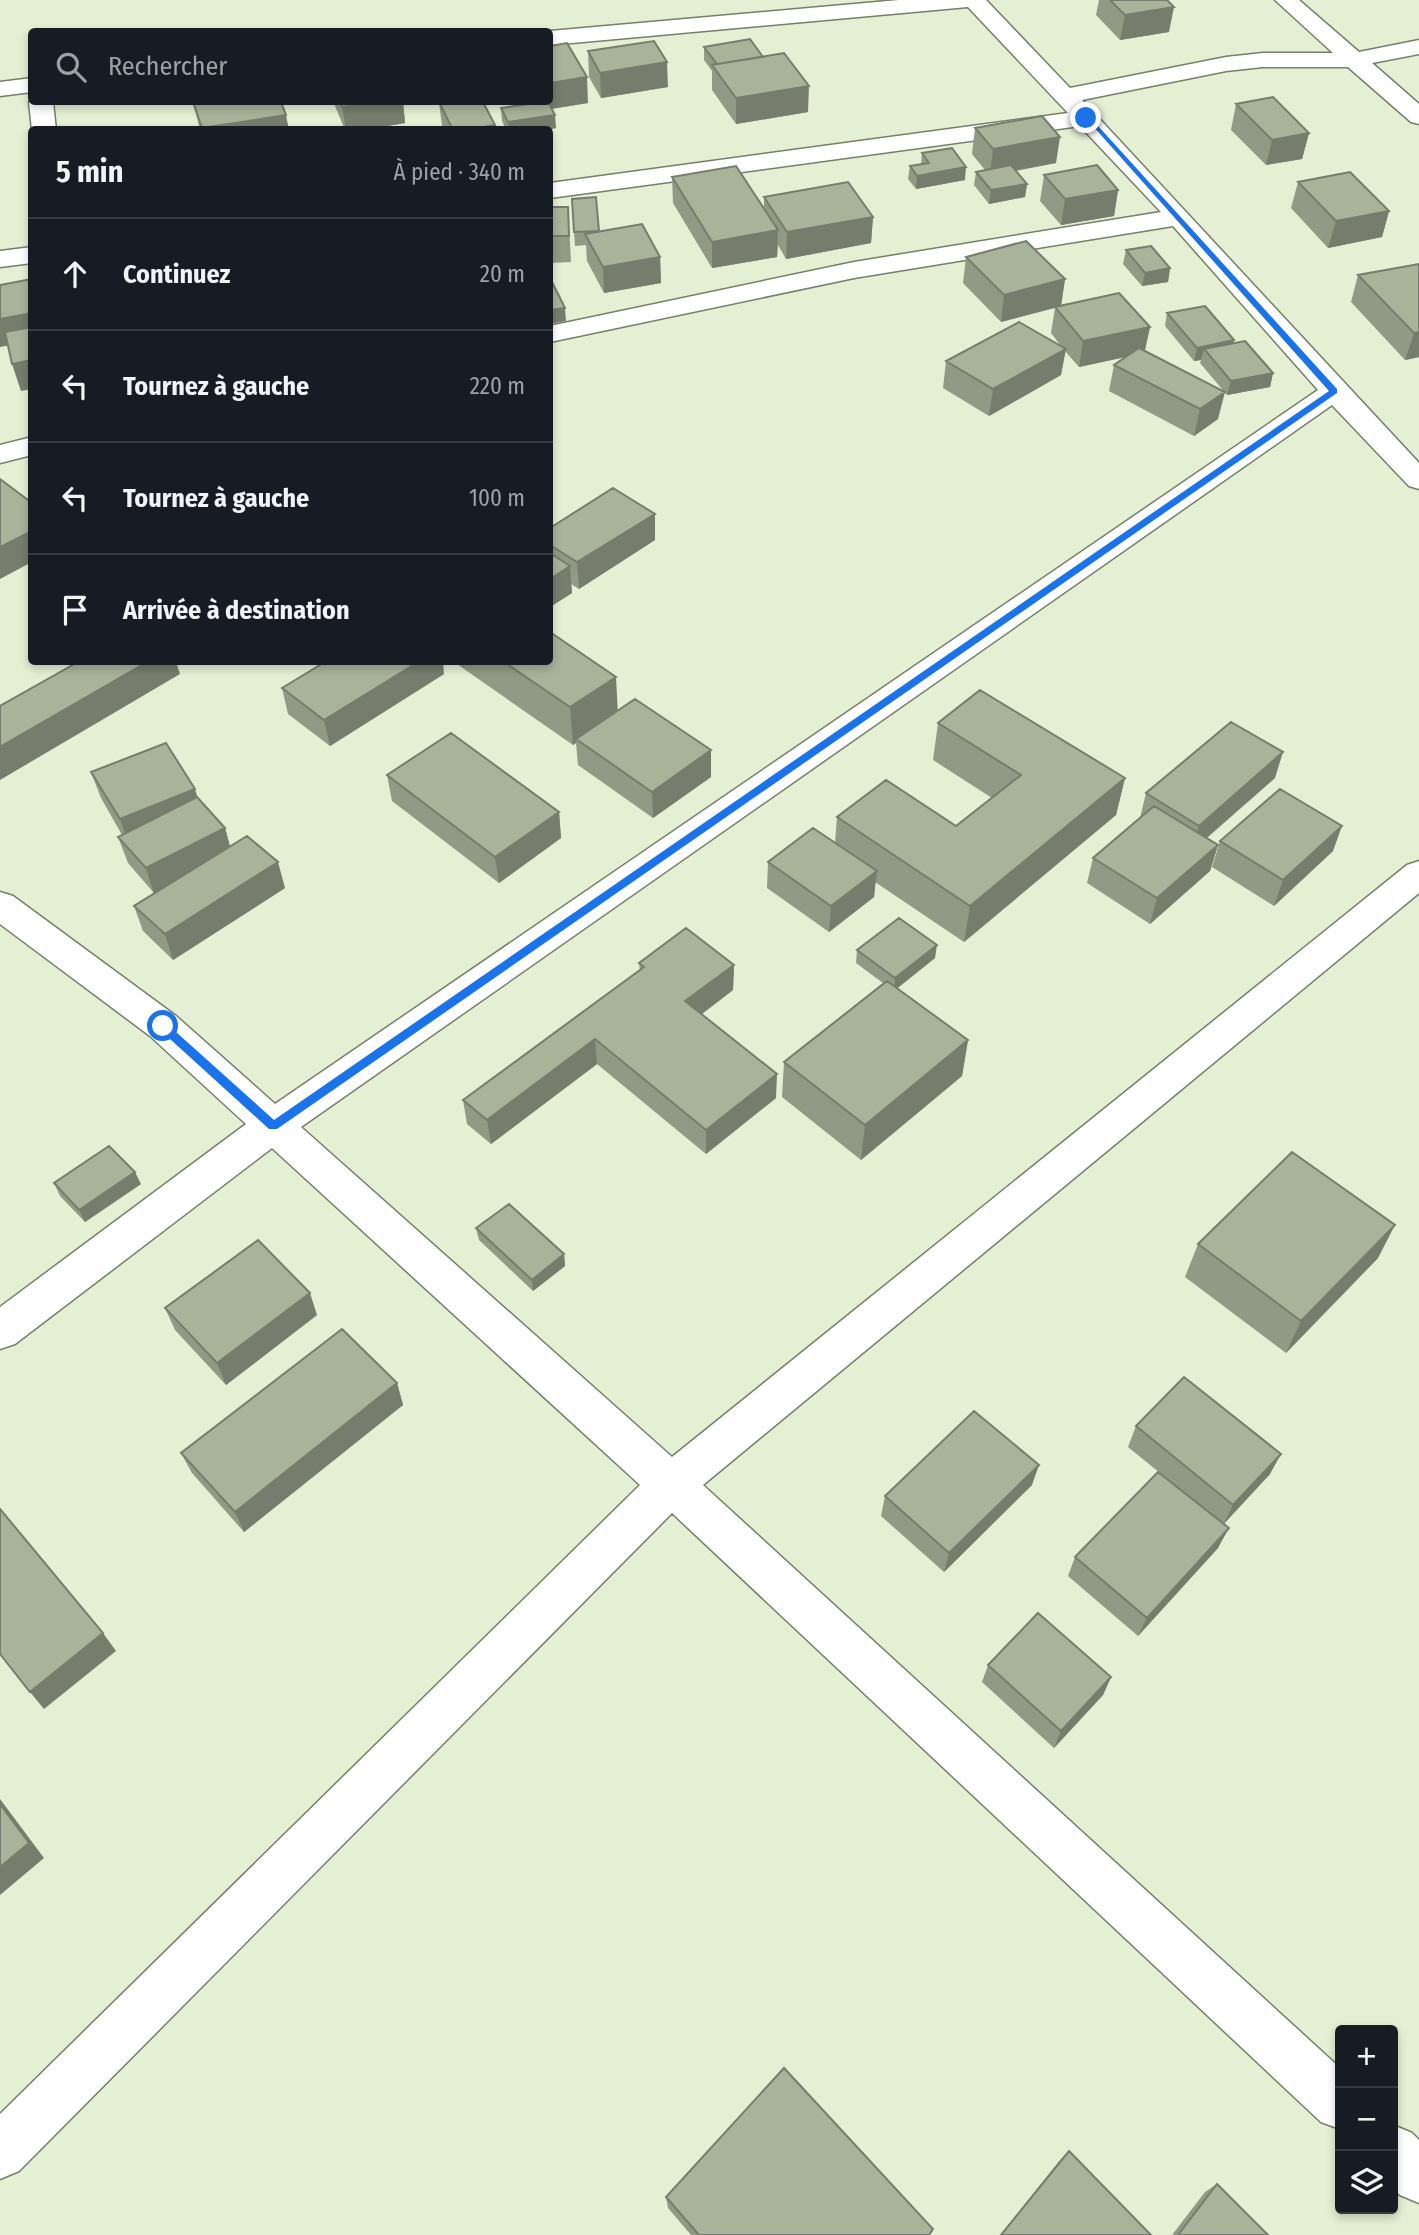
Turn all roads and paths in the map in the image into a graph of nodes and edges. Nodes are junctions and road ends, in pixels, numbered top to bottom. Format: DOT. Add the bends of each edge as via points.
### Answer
graph roads {
  1 [pos="1286,0"];
  2 [pos="553,38"];
  3 [pos="1419,47"];
  4 [pos="1353,60"];
  5 [pos="28,86"];
  6 [pos="0,89"];
  7 [pos="1066,96"];
  8 [pos="41,105"];
  9 [pos="1419,117"];
  10 [pos="1086,118"];
  11 [pos="44,126"];
  12 [pos="553,191"];
  13 [pos="1179,217"];
  14 [pos="28,256"];
  15 [pos="0,259"];
  16 [pos="553,333"];
  17 [pos="1334,391"];
  18 [pos="28,447"];
  19 [pos="0,454"];
  20 [pos="1419,480"];
  21 [pos="1419,874"];
  22 [pos="0,905"];
  23 [pos="273,1126"];
  24 [pos="0,1331"];
  25 [pos="671,1484"];
  26 [pos="1335,2098"];
  27 [pos="0,2152"];
  28 [pos="1398,2157"];
  29 [pos="1419,2176"];
  1 -- 4 [label="street"];
  2 -- 7 [label="street" via="974,0"];
  3 -- 4 [label="street"];
  4 -- 7 [label="street" via="1226,64"];
  4 -- 9 [label="street"];
  5 -- 6 [label="street"];
  7 -- 10 [label="street"];
  8 -- 11 [label="street"];
  10 -- 12 [label="street"];
  10 -- 13 [label="street"];
  13 -- 16 [label="street" via="854,270"];
  13 -- 17 [label="street"];
  14 -- 15 [label="street"];
  17 -- 20 [label="street"];
  17 -- 23 [label="street"];
  18 -- 19 [label="street"];
  21 -- 25 [label="street"];
  22 -- 23 [label="street" via="163,1026"];
  23 -- 24 [label="street"];
  23 -- 25 [label="street"];
  25 -- 26 [label="street"];
  25 -- 27 [label="street"];
  28 -- 29 [label="street"];
}
